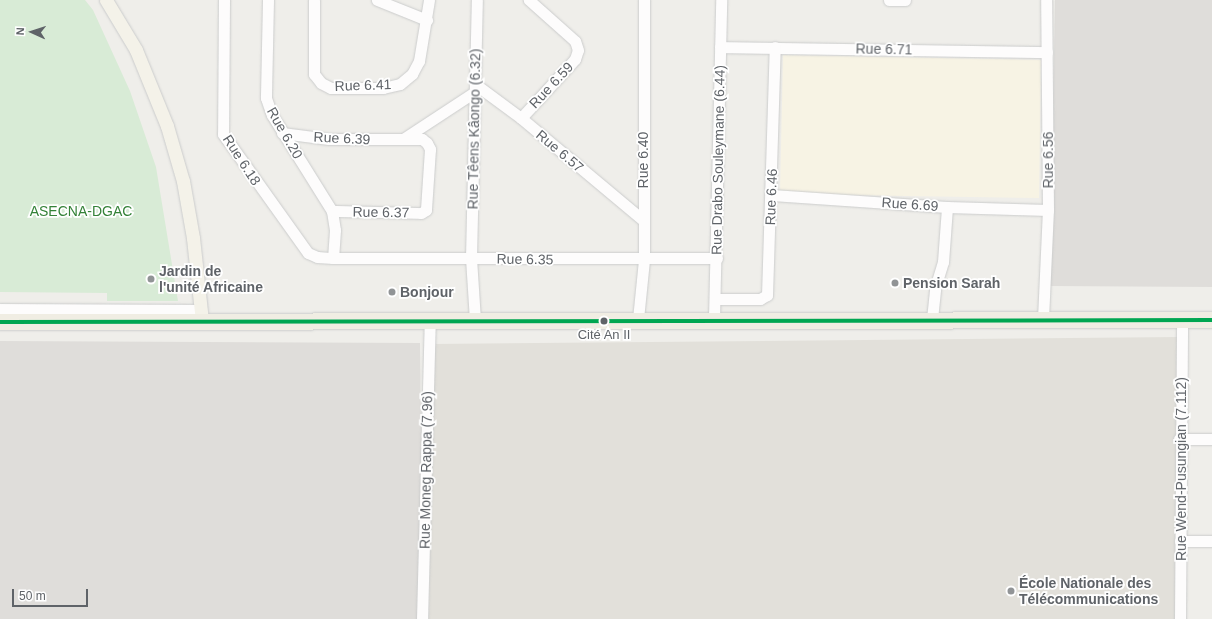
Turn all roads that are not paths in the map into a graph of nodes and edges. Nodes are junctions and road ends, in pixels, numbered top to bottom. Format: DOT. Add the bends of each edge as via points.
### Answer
graph roads {
  1 [pos="106,0"];
  2 [pos="224,0"];
  3 [pos="268,0"];
  4 [pos="314,0"];
  5 [pos="377,0"];
  6 [pos="429,0"];
  7 [pos="477,0"];
  8 [pos="529,0"];
  9 [pos="644,0"];
  10 [pos="721,0"];
  11 [pos="889,0"];
  12 [pos="893,0"];
  13 [pos="905,0"];
  14 [pos="1046,0"];
  15 [pos="426,20"];
  16 [pos="720,47"];
  17 [pos="775,47"];
  18 [pos="1047,52"];
  19 [pos="475,87"];
  20 [pos="521,118"];
  21 [pos="282,133"];
  22 [pos="402,139"];
  23 [pos="422,139"];
  24 [pos="772,195"];
  25 [pos="947,207"];
  26 [pos="1048,210"];
  27 [pos="332,211"];
  28 [pos="643,220"];
  29 [pos="334,258"];
  30 [pos="471,258"];
  31 [pos="717,258"];
  32 [pos="644,260"];
  33 [pos="716,299"];
  34 [pos="0,309"];
  35 [pos="201,316"];
  36 [pos="638,319"];
  37 [pos="714,319"];
  38 [pos="932,319"];
  39 [pos="1044,319"];
  40 [pos="1182,319"];
  41 [pos="475,320"];
  42 [pos="1212,320"];
  43 [pos="430,321"];
  44 [pos="0,322"];
  45 [pos="1212,438"];
  46 [pos="1180,439"];
  47 [pos="1180,541"];
  48 [pos="1212,541"];
  49 [pos="422,619"];
  50 [pos="1180,619"];
  1 -- 35 [label="main road" via="136,50 167,126 185,196"];
  2 -- 29 [label="street, Rue 6.18" via="223,134 308,253 317,257"];
  3 -- 21 [label="street, Rue 6.20" via="266,98"];
  4 -- 15 [label="street, Rue 6.41" via="314,74 321,83 331,88 383,88 400,84 412,74 419,62"];
  5 -- 15 [label="street"];
  6 -- 15 [label="street, Rue 6.41"];
  7 -- 19 [label="street, Rue Têens Kâongo (6.32)"];
  8 -- 20 [label="street, Rue 6.59" via="575,41 578,50 575,60"];
  9 -- 28 [label="street, Rue 6.40"];
  10 -- 16 [label="street, Rue Drabo Souleymane (6.44)"];
  11 -- 12 [label="street"];
  12 -- 13 [label="street"];
  14 -- 18 [label="street, Rue 6.56"];
  16 -- 17 [label="street, Rue 6.71"];
  16 -- 31 [label="street, Rue Drabo Souleymane (6.44)"];
  17 -- 18 [label="street, Rue 6.71"];
  17 -- 24 [label="street, Rue 6.46"];
  18 -- 26 [label="street, Rue 6.56"];
  19 -- 20 [label="street, Rue 6.57"];
  19 -- 22 [label="street"];
  19 -- 30 [label="street, Rue Têens Kâongo (6.32)"];
  20 -- 28 [label="street, Rue 6.57"];
  21 -- 22 [label="street, Rue 6.39" via="329,139"];
  21 -- 27 [label="street, Rue 6.20"];
  22 -- 23 [label="street, Rue 6.39"];
  23 -- 27 [label="street, Rue 6.37" via="430,149 426,210 421,213"];
  24 -- 25 [label="street, Rue 6.69"];
  24 -- 33 [label="street, Rue 6.46" via="767,295 760,299"];
  25 -- 26 [label="street, Rue 6.69"];
  25 -- 38 [label="street" via="943,262 935,288"];
  26 -- 39 [label="street, Rue 6.56"];
  27 -- 29 [label="street, Rue 6.20" via="335,230"];
  28 -- 32 [label="street, Rue 6.40"];
  29 -- 30 [label="street, Rue 6.35"];
  30 -- 32 [label="street, Rue 6.35"];
  30 -- 41 [label="street, Rue Têens Kâongo (6.32)"];
  31 -- 32 [label="street, Rue 6.35"];
  31 -- 33 [label="street, Rue Drabo Souleymane (6.44)"];
  32 -- 36 [label="street, Rue 6.40"];
  33 -- 37 [label="street, Rue Drabo Souleymane (6.44)"];
  34 -- 35 [label="street"];
  35 -- 43 [label="highway"];
  35 -- 44 [label="highway"];
  36 -- 37 [label="highway"];
  36 -- 41 [label="highway"];
  37 -- 38 [label="highway"];
  38 -- 39 [label="highway"];
  39 -- 40 [label="highway"];
  40 -- 42 [label="highway"];
  40 -- 46 [label="street, Rue Wend-Pusungian (7.112)"];
  41 -- 43 [label="highway"];
  43 -- 49 [label="street, Rue Moneg Rappa (7.96)"];
  45 -- 46 [label="street"];
  46 -- 47 [label="street, Rue Wend-Pusungian (7.112)"];
  47 -- 48 [label="street"];
  47 -- 50 [label="street, Rue Wend-Pusungian (7.112)"];
}
